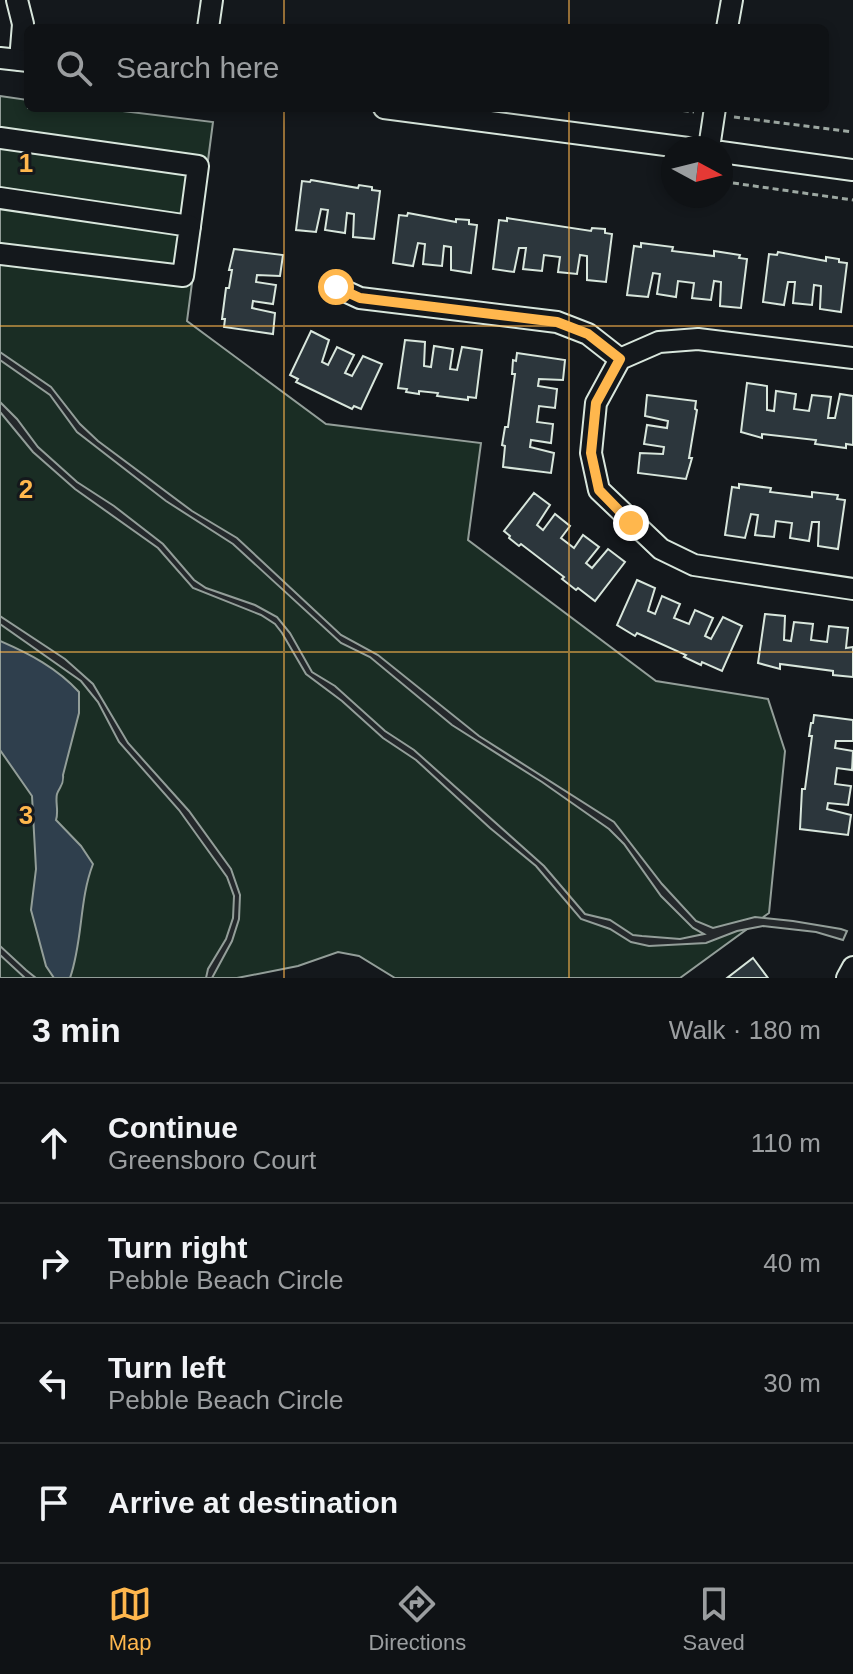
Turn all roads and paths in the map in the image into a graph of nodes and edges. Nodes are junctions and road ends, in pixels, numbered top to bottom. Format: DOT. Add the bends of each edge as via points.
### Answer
graph roads {
  1 [pos="17,0"];
  2 [pos="212,0"];
  3 [pos="732,0"];
  4 [pos="209,24"];
  5 [pos="728,24"];
  6 [pos="16,60"];
  7 [pos="414,112"];
  8 [pos="714,112"];
  9 [pos="745,118"];
  10 [pos="853,132"];
  11 [pos="711,136"];
  12 [pos="0,138"];
  13 [pos="661,144"];
  14 [pos="733,154"];
  15 [pos="853,170"];
  16 [pos="733,183"];
  17 [pos="0,198"];
  18 [pos="853,200"];
  19 [pos="190,226"];
  20 [pos="0,254"];
  21 [pos="336,287"];
  22 [pos="853,358"];
  23 [pos="620,359"];
  24 [pos="853,589"];
  25 [pos="853,967"];
  26 [pos="847,978"];
  1 -- 6 [label="street" via="23,24"];
  2 -- 4 [label="street"];
  3 -- 5 [label="street"];
  7 -- 13 [label="street"];
  8 -- 11 [label="street"];
  9 -- 10 [label="path"];
  12 -- 19 [label="street" via="198,166"];
  14 -- 15 [label="street"];
  16 -- 18 [label="path"];
  17 -- 19 [label="street"];
  19 -- 20 [label="street" via="183,276"];
  21 -- 23 [label="street" via="360,298 557,322 588,334"];
  22 -- 23 [label="street" via="698,339 659,342"];
  23 -- 24 [label="street" via="596,403 591,453 599,490 631,523 661,549 694,565"];
  25 -- 26 [label="street"];
}
